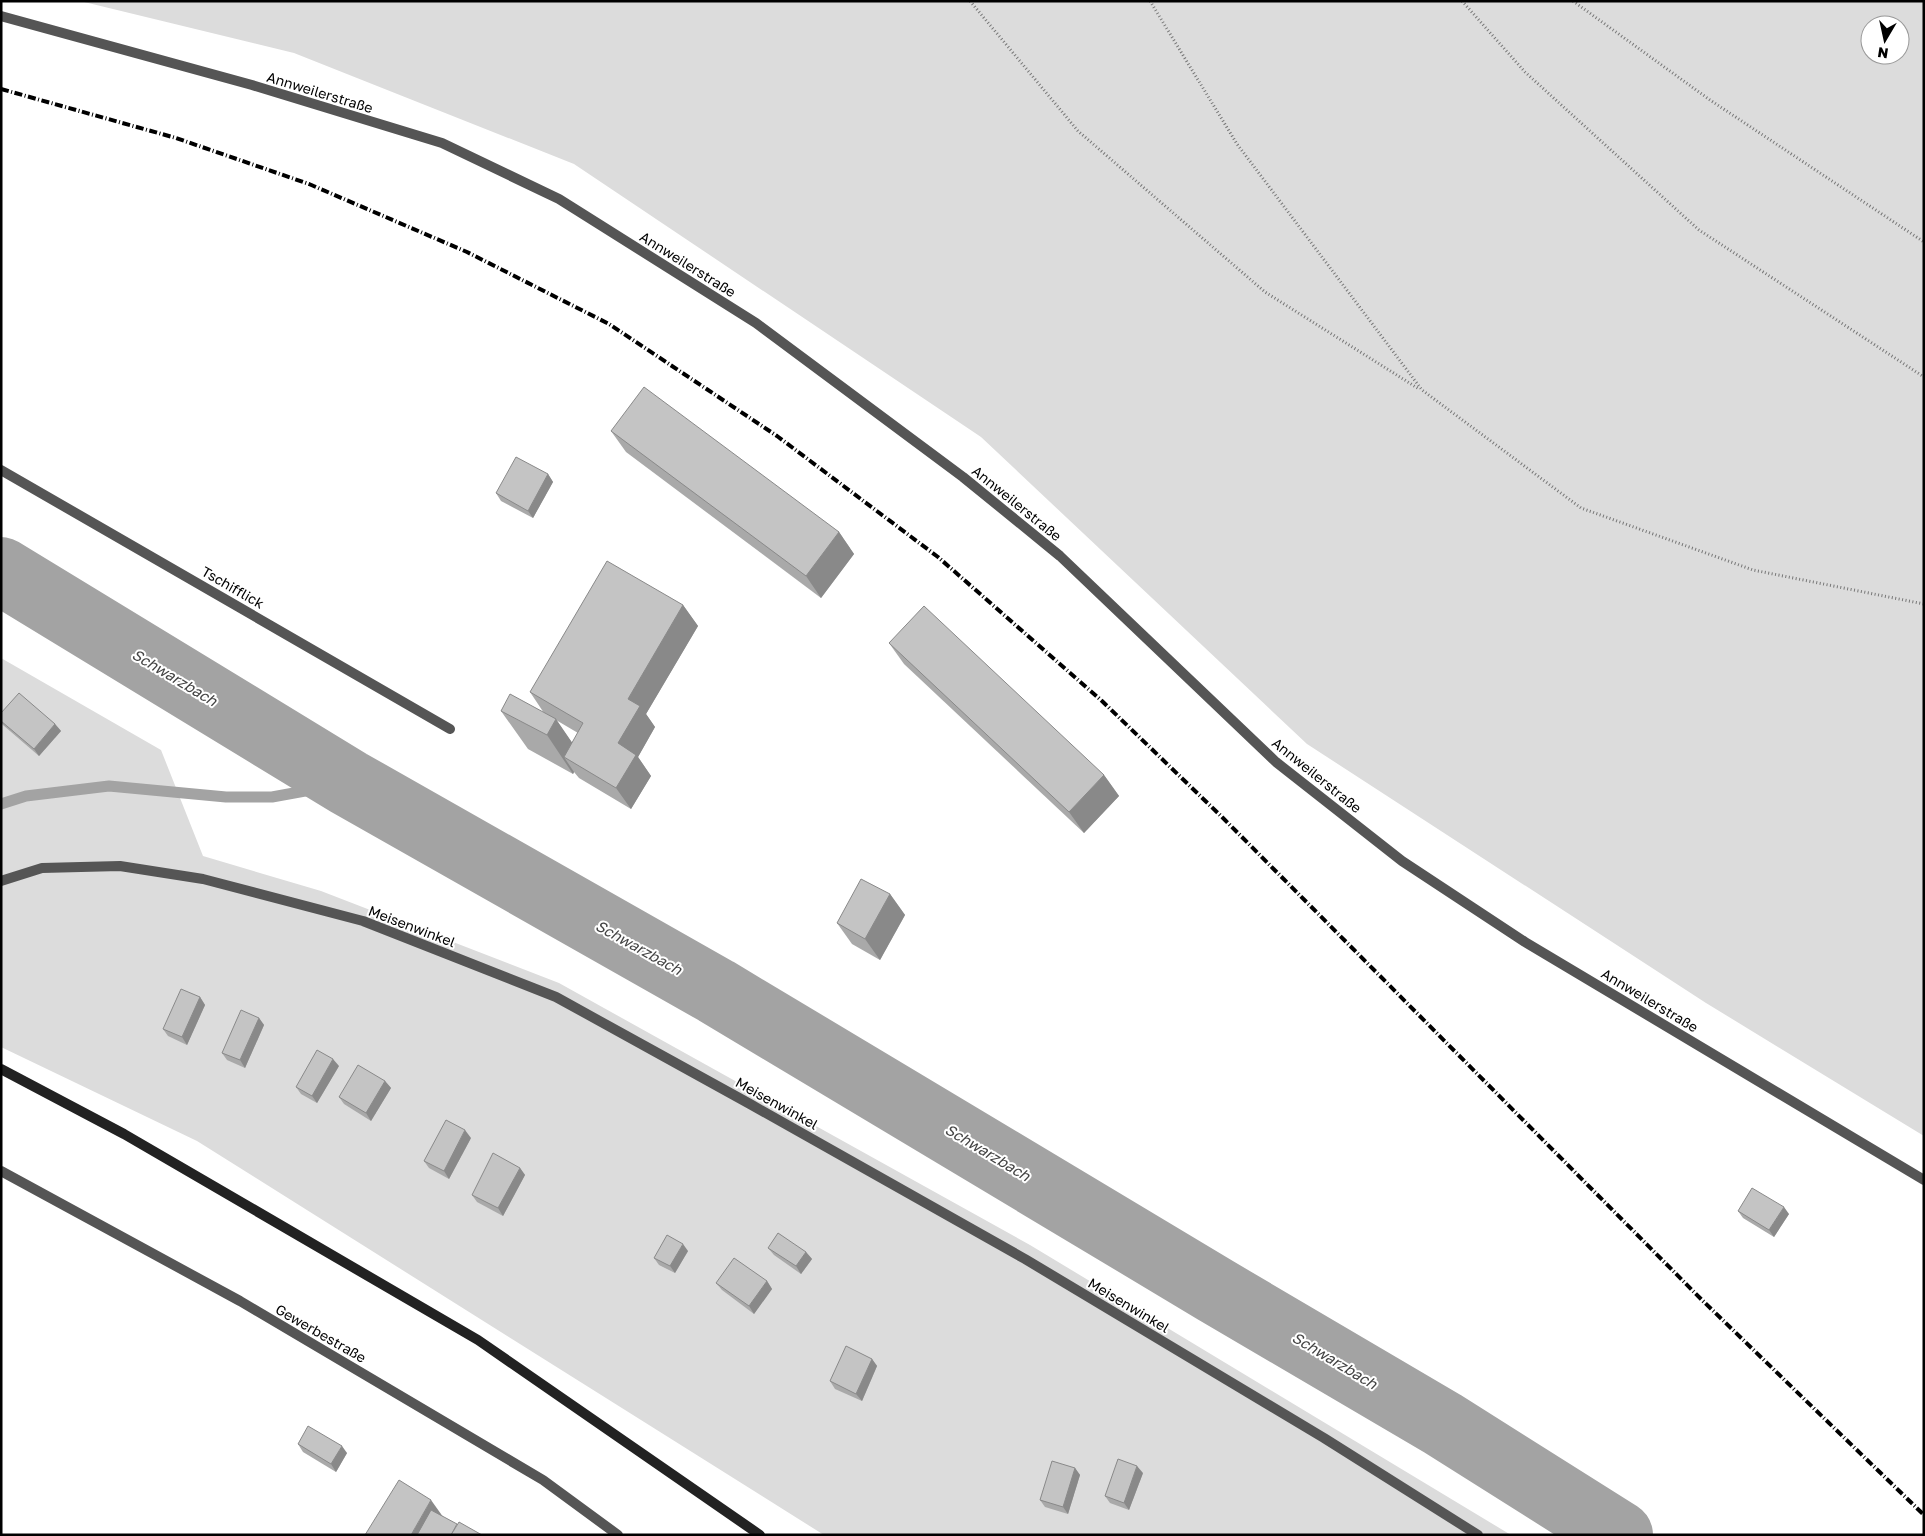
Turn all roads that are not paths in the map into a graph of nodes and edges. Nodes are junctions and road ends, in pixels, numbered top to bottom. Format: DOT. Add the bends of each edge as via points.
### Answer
graph roads {
  1 [pos="1,16"];
  2 [pos="1,470"];
  3 [pos="450,729"];
  4 [pos="1,881"];
  5 [pos="1,1068"];
  6 [pos="1,1171"];
  7 [pos="1924,1180"];
  8 [pos="618,1535"];
  9 [pos="760,1535"];
  10 [pos="1478,1535"];
  1 -- 7 [label="street, Annweilerstraße" via="252,85 442,143 559,199 756,323 963,477 1060,556 1276,762 1402,861 1525,942"];
  2 -- 3 [label="street, Tschifflick"];
  4 -- 10 [label="street, Meisenwinkel" via="42,868 120,866 203,879 363,921 556,998 1025,1259 1324,1438"];
  5 -- 9 [label="main road" via="124,1134 478,1340"];
  6 -- 8 [label="street, Gewerbestraße" via="240,1301 543,1480"];
}
